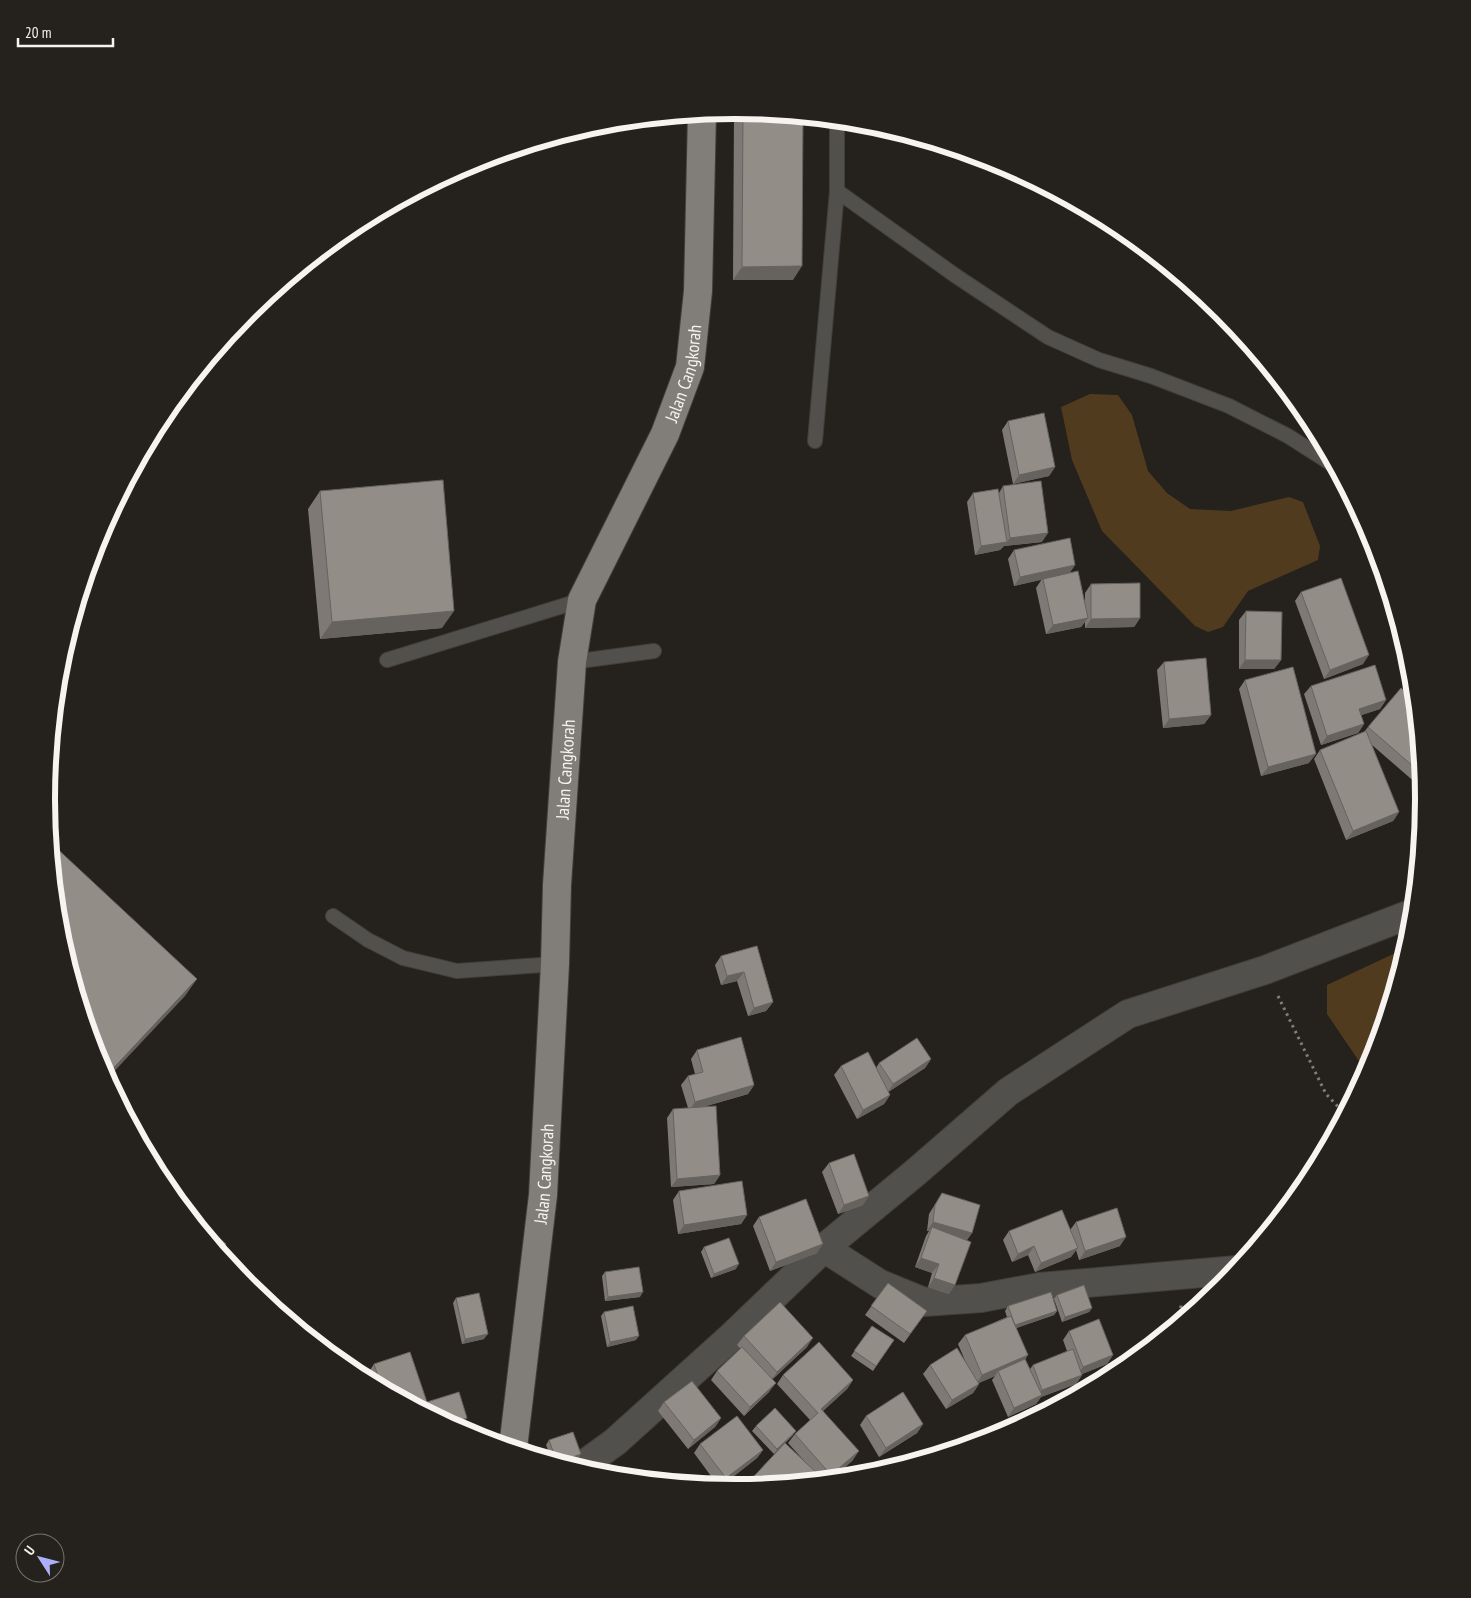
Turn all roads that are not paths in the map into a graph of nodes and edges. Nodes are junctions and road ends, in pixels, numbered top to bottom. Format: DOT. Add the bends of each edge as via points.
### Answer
graph roads {
  1 [pos="702,120"];
  2 [pos="837,126"];
  3 [pos="837,190"];
  4 [pos="815,441"];
  5 [pos="1326,460"];
  6 [pos="582,600"];
  7 [pos="654,651"];
  8 [pos="386,660"];
  9 [pos="572,662"];
  10 [pos="334,916"];
  11 [pos="1406,916"];
  12 [pos="555,964"];
  13 [pos="824,1248"];
  14 [pos="1225,1271"];
  15 [pos="514,1442"];
  16 [pos="587,1462"];
  1 -- 6 [label="main road, Jalan Cangkorah" via="698,291 690,367 665,434"];
  2 -- 3 [label="lane"];
  3 -- 4 [label="lane"];
  3 -- 5 [label="lane" via="956,276 1048,337 1099,360 1229,406 1288,436"];
  6 -- 8 [label="lane"];
  6 -- 9 [label="main road, Jalan Cangkorah"];
  7 -- 9 [label="lane"];
  9 -- 12 [label="main road, Jalan Cangkorah"];
  10 -- 12 [label="lane" via="368,940 403,958 457,971"];
  11 -- 13 [label="street" via="1265,970 1128,1014 1008,1092"];
  12 -- 15 [label="main road, Jalan Cangkorah" via="543,1195"];
  13 -- 14 [label="street" via="880,1284 924,1302 981,1298 1040,1287"];
  13 -- 16 [label="street" via="615,1442"];
}
